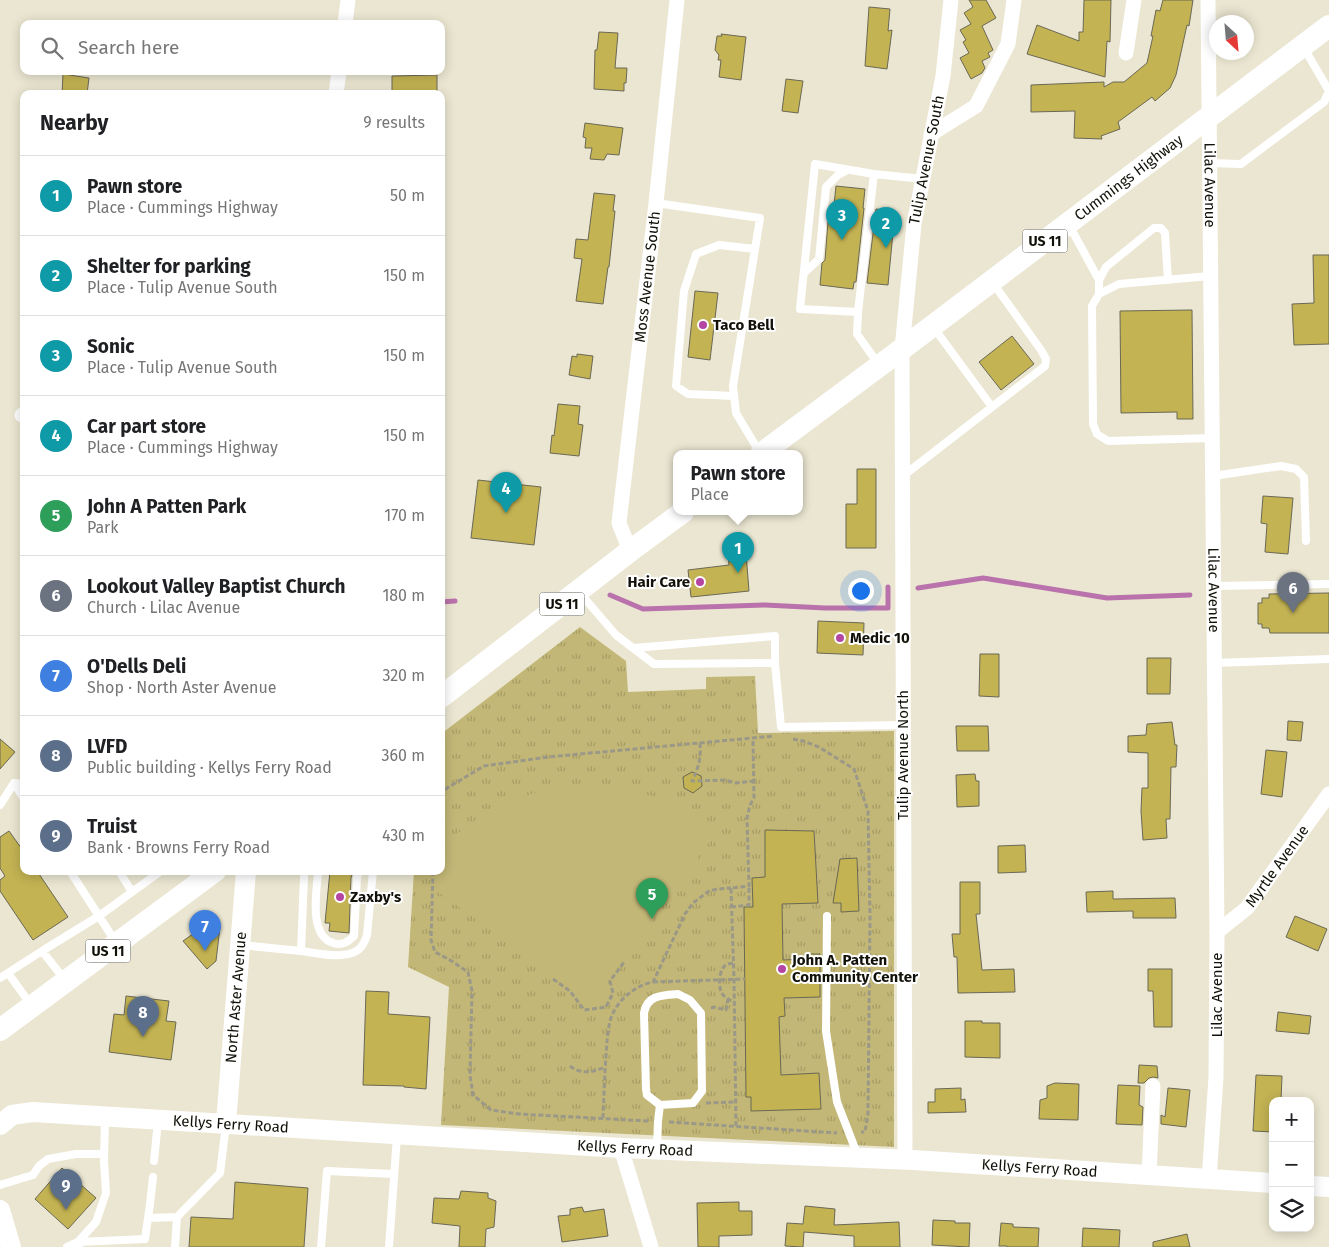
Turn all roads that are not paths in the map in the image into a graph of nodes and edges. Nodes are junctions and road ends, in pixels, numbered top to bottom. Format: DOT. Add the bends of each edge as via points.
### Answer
graph roads {
  1 [pos="348,0"];
  2 [pos="677,0"];
  3 [pos="951,0"];
  4 [pos="1014,0"];
  5 [pos="1134,0"];
  6 [pos="1208,0"];
  7 [pos="346,20"];
  8 [pos="1329,26"];
  9 [pos="1303,46"];
  10 [pos="1126,54"];
  11 [pos="338,75"];
  12 [pos="337,90"];
  13 [pos="1329,91"];
  14 [pos="1209,117"];
  15 [pos="931,134"];
  16 [pos="1209,163"];
  17 [pos="848,170"];
  18 [pos="874,174"];
  19 [pos="922,179"];
  20 [pos="656,203"];
  21 [pos="1068,224"];
  22 [pos="755,249"];
  23 [pos="804,274"];
  24 [pos="1210,276"];
  25 [pos="1099,280"];
  26 [pos="1168,280"];
  27 [pos="992,282"];
  28 [pos="1099,294"];
  29 [pos="858,312"];
  30 [pos="933,326"];
  31 [pos="902,349"];
  32 [pos="880,366"];
  33 [pos="734,396"];
  34 [pos="992,407"];
  35 [pos="1212,438"];
  36 [pos="759,450"];
  37 [pos="766,450"];
  38 [pos="903,476"];
  39 [pos="1213,476"];
  40 [pos="679,515"];
  41 [pos="1306,541"];
  42 [pos="630,551"];
  43 [pos="1329,584"];
  44 [pos="1214,586"];
  45 [pos="578,591"];
  46 [pos="634,648"];
  47 [pos="1329,659"];
  48 [pos="775,663"];
  49 [pos="1214,663"];
  50 [pos="445,695"];
  51 [pos="903,725"];
  52 [pos="14,784"];
  53 [pos="20,784"];
  54 [pos="20,793"];
  55 [pos="1329,794"];
  56 [pos="0,805"];
  57 [pos="73,875"];
  58 [pos="121,875"];
  59 [pos="155,875"];
  60 [pos="211,875"];
  61 [pos="246,875"];
  62 [pos="304,875"];
  63 [pos="318,875"];
  64 [pos="358,875"];
  65 [pos="373,875"];
  66 [pos="132,892"];
  67 [pos="99,916"];
  68 [pos="827,916"];
  69 [pos="1217,932"];
  70 [pos="117,944"];
  71 [pos="240,946"];
  72 [pos="42,951"];
  73 [pos="301,951"];
  74 [pos="8,973"];
  75 [pos="0,978"];
  76 [pos="66,982"];
  77 [pos="32,1006"];
  78 [pos="0,1030"];
  79 [pos="1153,1086"];
  80 [pos="660,1105"];
  81 [pos="104,1116"];
  82 [pos="158,1119"];
  83 [pos="226,1123"];
  84 [pos="0,1125"];
  85 [pos="397,1134"];
  86 [pos="621,1148"];
  87 [pos="657,1149"];
  88 [pos="104,1154"];
  89 [pos="858,1158"];
  90 [pos="904,1160"];
  91 [pos="154,1161"];
  92 [pos="394,1174"];
  93 [pos="1149,1175"];
  94 [pos="153,1177"];
  95 [pos="1209,1180"];
  96 [pos="1269,1184"];
  97 [pos="0,1185"];
  98 [pos="1314,1186"];
  99 [pos="1329,1187"];
  100 [pos="0,1210"];
  101 [pos="177,1217"];
  102 [pos="148,1218"];
  103 [pos="79,1244"];
  104 [pos="11,1247"];
  105 [pos="67,1247"];
  106 [pos="175,1247"];
  107 [pos="321,1247"];
  108 [pos="389,1247"];
  109 [pos="651,1247"];
  1 -- 7 [label="street"];
  2 -- 20 [label="street, Moss Avenue South"];
  3 -- 15 [label="street, Tulip Avenue South" via="943,76"];
  4 -- 15 [label="street" via="1008,44 976,106"];
  5 -- 10 [label="street"];
  6 -- 14 [label="street, Lilac Avenue"];
  8 -- 9 [label="main road, Cummings Highway / US 11"];
  9 -- 13 [label="lane"];
  9 -- 14 [label="main road, Cummings Highway / US 11"];
  11 -- 12 [label="street"];
  13 -- 16 [label="lane" via="1324,102 1241,164"];
  14 -- 16 [label="street, Lilac Avenue"];
  14 -- 21 [label="main road, Cummings Highway / US 11"];
  15 -- 19 [label="street, Tulip Avenue South"];
  16 -- 24 [label="street, Lilac Avenue"];
  17 -- 18 [label="lane"];
  17 -- 23 [label="lane" via="826,186 819,259"];
  17 -- 23 [label="lane" via="816,164"];
  18 -- 19 [label="lane"];
  18 -- 29 [label="lane"];
  19 -- 31 [label="street, Tulip Avenue South" via="914,224"];
  20 -- 22 [label="lane" via="760,218"];
  20 -- 42 [label="street, Moss Avenue South" via="619,523"];
  21 -- 25 [label="lane"];
  21 -- 27 [label="main road, Cummings Highway / US 11"];
  22 -- 33 [label="lane"];
  22 -- 33 [label="lane" via="719,245 696,254 684,290 676,386 688,394"];
  23 -- 29 [label="lane" via="800,309"];
  24 -- 26 [label="lane"];
  24 -- 35 [label="street, Lilac Avenue"];
  25 -- 26 [label="lane" via="1106,267 1154,228 1161,228 1165,233"];
  25 -- 28 [label="lane"];
  26 -- 28 [label="lane" via="1119,284"];
  27 -- 30 [label="main road, Cummings Highway / US 11"];
  27 -- 34 [label="lane" via="1046,359 1045,366"];
  28 -- 35 [label="lane" via="1092,306 1094,424 1097,434 1108,441"];
  29 -- 32 [label="lane" via="858,334"];
  30 -- 31 [label="main road, Cummings Highway / US 11"];
  30 -- 34 [label="lane"];
  31 -- 32 [label="main road, Cummings Highway / US 11"];
  31 -- 38 [label="street, Tulip Avenue North"];
  32 -- 37 [label="main road, Cummings Highway / US 11"];
  33 -- 36 [label="lane" via="736,413"];
  34 -- 38 [label="lane"];
  35 -- 39 [label="street, Lilac Avenue"];
  38 -- 51 [label="street, Tulip Avenue North"];
  39 -- 41 [label="lane" via="1281,466 1296,469 1304,477"];
  39 -- 44 [label="street, Lilac Avenue"];
  40 -- 42 [label="main road, US 11"];
  42 -- 45 [label="main road, US 11"];
  43 -- 44 [label="lane"];
  44 -- 49 [label="street, Lilac Avenue"];
  45 -- 46 [label="lane" via="616,635"];
  45 -- 50 [label="main road, US 11"];
  46 -- 48 [label="lane" via="654,664"];
  46 -- 48 [label="lane" via="776,636"];
  47 -- 49 [label="lane"];
  48 -- 51 [label="lane" via="781,727"];
  49 -- 69 [label="street, Lilac Avenue"];
  51 -- 90 [label="street, Tulip Avenue North"];
  52 -- 53 [label="lane"];
  52 -- 54 [label="lane"];
  52 -- 56 [label="lane"];
  55 -- 69 [label="street, Myrtle Avenue" via="1247,908"];
  57 -- 67 [label="lane"];
  58 -- 66 [label="lane"];
  59 -- 66 [label="lane"];
  60 -- 70 [label="main road, US 11"];
  61 -- 71 [label="street, North Aster Avenue"];
  62 -- 73 [label="lane"];
  63 -- 64 [label="lane" via="318,926 323,936 335,944 343,944 354,936"];
  65 -- 73 [label="lane" via="367,935 363,945 351,954 341,956"];
  66 -- 67 [label="lane"];
  67 -- 70 [label="lane"];
  67 -- 72 [label="lane"];
  68 -- 89 [label="lane" via="826,1031 838,1102"];
  69 -- 95 [label="street, Lilac Avenue" via="1216,1077"];
  70 -- 76 [label="main road, US 11"];
  71 -- 73 [label="lane"];
  71 -- 83 [label="street, North Aster Avenue"];
  72 -- 74 [label="lane"];
  72 -- 76 [label="lane"];
  74 -- 75 [label="lane"];
  74 -- 77 [label="lane"];
  76 -- 77 [label="main road, US 11"];
  77 -- 78 [label="main road, US 11"];
  79 -- 93 [label="street"];
  80 -- 80 [label="lane" via="694,1103 702,1091 701,1013 690,1000 678,994 649,1000 645,1006 647,1096"];
  80 -- 87 [label="lane"];
  81 -- 82 [label="street, Kellys Ferry Road"];
  81 -- 84 [label="street, Kellys Ferry Road" via="33,1112 12,1115"];
  81 -- 88 [label="lane"];
  82 -- 83 [label="street, Kellys Ferry Road"];
  82 -- 91 [label="lane"];
  83 -- 85 [label="street, Kellys Ferry Road"];
  83 -- 101 [label="lane" via="220,1174"];
  85 -- 86 [label="street, Kellys Ferry Road"];
  85 -- 92 [label="lane"];
  86 -- 87 [label="street, Kellys Ferry Road"];
  86 -- 109 [label="street"];
  87 -- 89 [label="street, Kellys Ferry Road"];
  88 -- 97 [label="lane" via="48,1159 33,1175"];
  88 -- 103 [label="lane" via="106,1193 96,1222"];
  89 -- 90 [label="street, Kellys Ferry Road"];
  90 -- 93 [label="street, Kellys Ferry Road"];
  92 -- 107 [label="lane" via="328,1171"];
  92 -- 108 [label="lane"];
  93 -- 95 [label="street, Kellys Ferry Road"];
  94 -- 102 [label="lane"];
  95 -- 96 [label="street, Kellys Ferry Road"];
  98 -- 99 [label="street"];
  100 -- 104 [label="street"];
  101 -- 102 [label="lane"];
  101 -- 106 [label="lane"];
  102 -- 103 [label="lane" via="144,1239"];
  103 -- 105 [label="lane"];
}
